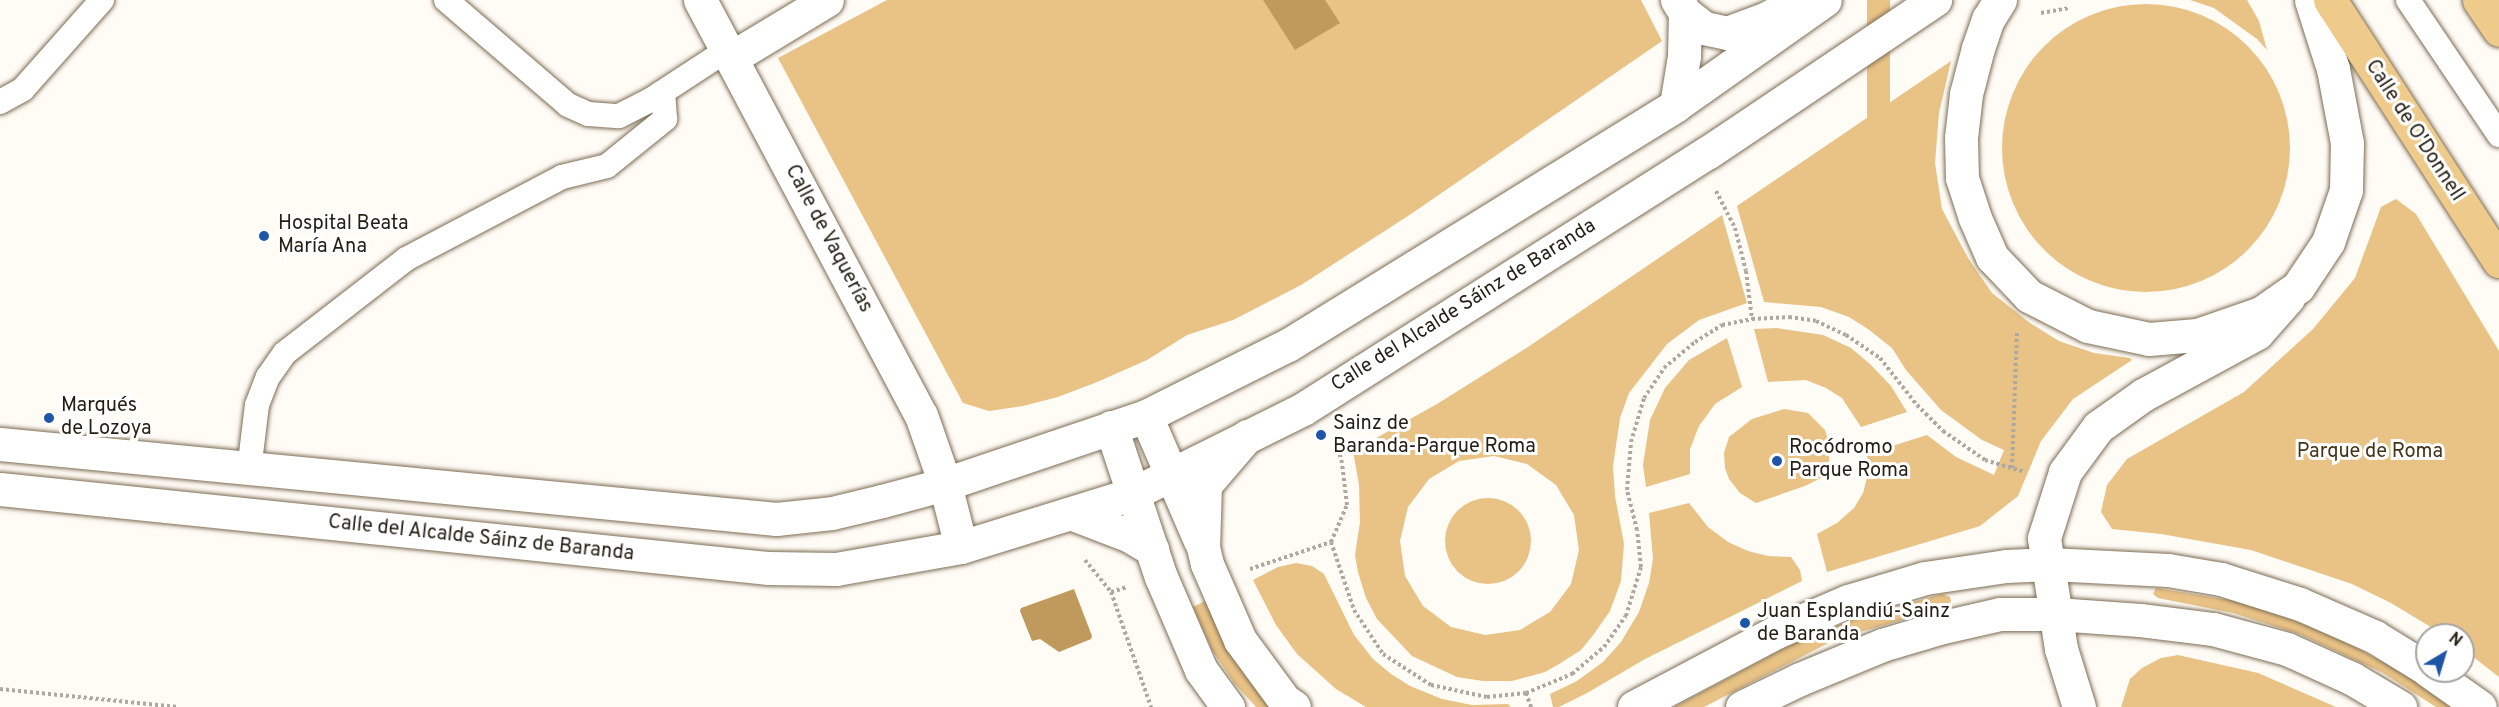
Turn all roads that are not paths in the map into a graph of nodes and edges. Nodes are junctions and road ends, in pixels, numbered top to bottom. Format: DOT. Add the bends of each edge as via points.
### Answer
graph roads {
  1 [pos="102,0"];
  2 [pos="447,0"];
  3 [pos="700,0"];
  4 [pos="827,0"];
  5 [pos="1799,0"];
  6 [pos="1826,0"];
  7 [pos="1935,0"];
  8 [pos="2000,0"];
  9 [pos="2311,0"];
  10 [pos="2330,0"];
  11 [pos="2408,0"];
  12 [pos="2479,0"];
  13 [pos="1681,6"];
  14 [pos="2499,30"];
  15 [pos="729,54"];
  16 [pos="663,92"];
  17 [pos="0,102"];
  18 [pos="1676,105"];
  19 [pos="2499,135"];
  20 [pos="2499,261"];
  21 [pos="2298,287"];
  22 [pos="1146,416"];
  23 [pos="1111,427"];
  24 [pos="1247,436"];
  25 [pos="0,444"];
  26 [pos="249,470"];
  27 [pos="1170,476"];
  28 [pos="945,483"];
  29 [pos="0,489"];
  30 [pos="1132,494"];
  31 [pos="1062,517"];
  32 [pos="961,547"];
  33 [pos="1203,547"];
  34 [pos="1152,549"];
  35 [pos="2049,564"];
  36 [pos="2056,614"];
  37 [pos="2415,662"];
  38 [pos="2446,683"];
  39 [pos="1228,707"];
  40 [pos="1294,707"];
  41 [pos="1634,707"];
  42 [pos="1742,707"];
  43 [pos="2079,707"];
  44 [pos="2400,707"];
  45 [pos="2480,707"];
  1 -- 17 [label="lane" via="23,89"];
  2 -- 16 [label="lane" via="568,105 588,114 619,116"];
  3 -- 15 [label="street, Calle de Vaquerías"];
  4 -- 15 [label="street"];
  5 -- 13 [label="street" via="1767,18 1727,33 1704,28"];
  6 -- 18 [label="street"];
  7 -- 24 [label="street, Calle del Alcalde Sáinz de Baranda" via="1707,153 1313,402"];
  8 -- 21 [label="street" via="1981,37 1966,94 1962,178 1992,257 2029,296 2088,326 2150,339 2197,335 2261,313"];
  9 -- 21 [label="street" via="2333,69 2347,143 2346,190 2328,242"];
  10 -- 20 [label="main road, Calle de O'Donnell"];
  11 -- 19 [label="lane"];
  12 -- 14 [label="main road"];
  13 -- 18 [label="street" via="1684,56"];
  15 -- 16 [label="lane"];
  15 -- 28 [label="street, Calle de Vaquerías" via="921,415"];
  16 -- 26 [label="lane" via="665,119 607,166 562,177 406,259 285,353 268,377 257,405"];
  18 -- 22 [label="street" via="1288,345"];
  21 -- 35 [label="street" via="2257,333 2143,396 2098,427 2065,472 2044,538"];
  22 -- 23 [label="street"];
  22 -- 27 [label="street"];
  23 -- 28 [label="street"];
  23 -- 30 [label="street"];
  24 -- 27 [label="street, Calle del Alcalde Sáinz de Baranda"];
  24 -- 33 [label="street" via="1205,485"];
  25 -- 26 [label="street"];
  26 -- 28 [label="street" via="776,519 832,513"];
  27 -- 30 [label="street, Calle del Alcalde Sáinz de Baranda"];
  27 -- 33 [label="street"];
  28 -- 32 [label="street"];
  29 -- 32 [label="street, Calle del Alcalde Sáinz de Baranda" via="769,568 836,569"];
  30 -- 31 [label="street, Calle del Alcalde Sáinz de Baranda"];
  30 -- 34 [label="street"];
  31 -- 32 [label="street, Calle del Alcalde Sáinz de Baranda"];
  31 -- 34 [label="street" via="1130,536"];
  33 -- 40 [label="street" via="1206,564 1240,640 1284,700"];
  34 -- 39 [label="street" via="1201,670"];
  35 -- 36 [label="street"];
  35 -- 37 [label="street" via="2168,570 2220,579 2300,604 2364,632"];
  35 -- 41 [label="street" via="1925,578 1848,601 1776,632"];
  36 -- 42 [label="street" via="2000,614 1939,628 1882,645"];
  36 -- 43 [label="street" via="2061,649"];
  36 -- 44 [label="street" via="2213,629 2287,649 2354,679"];
  38 -- 45 [label="street"];
}
